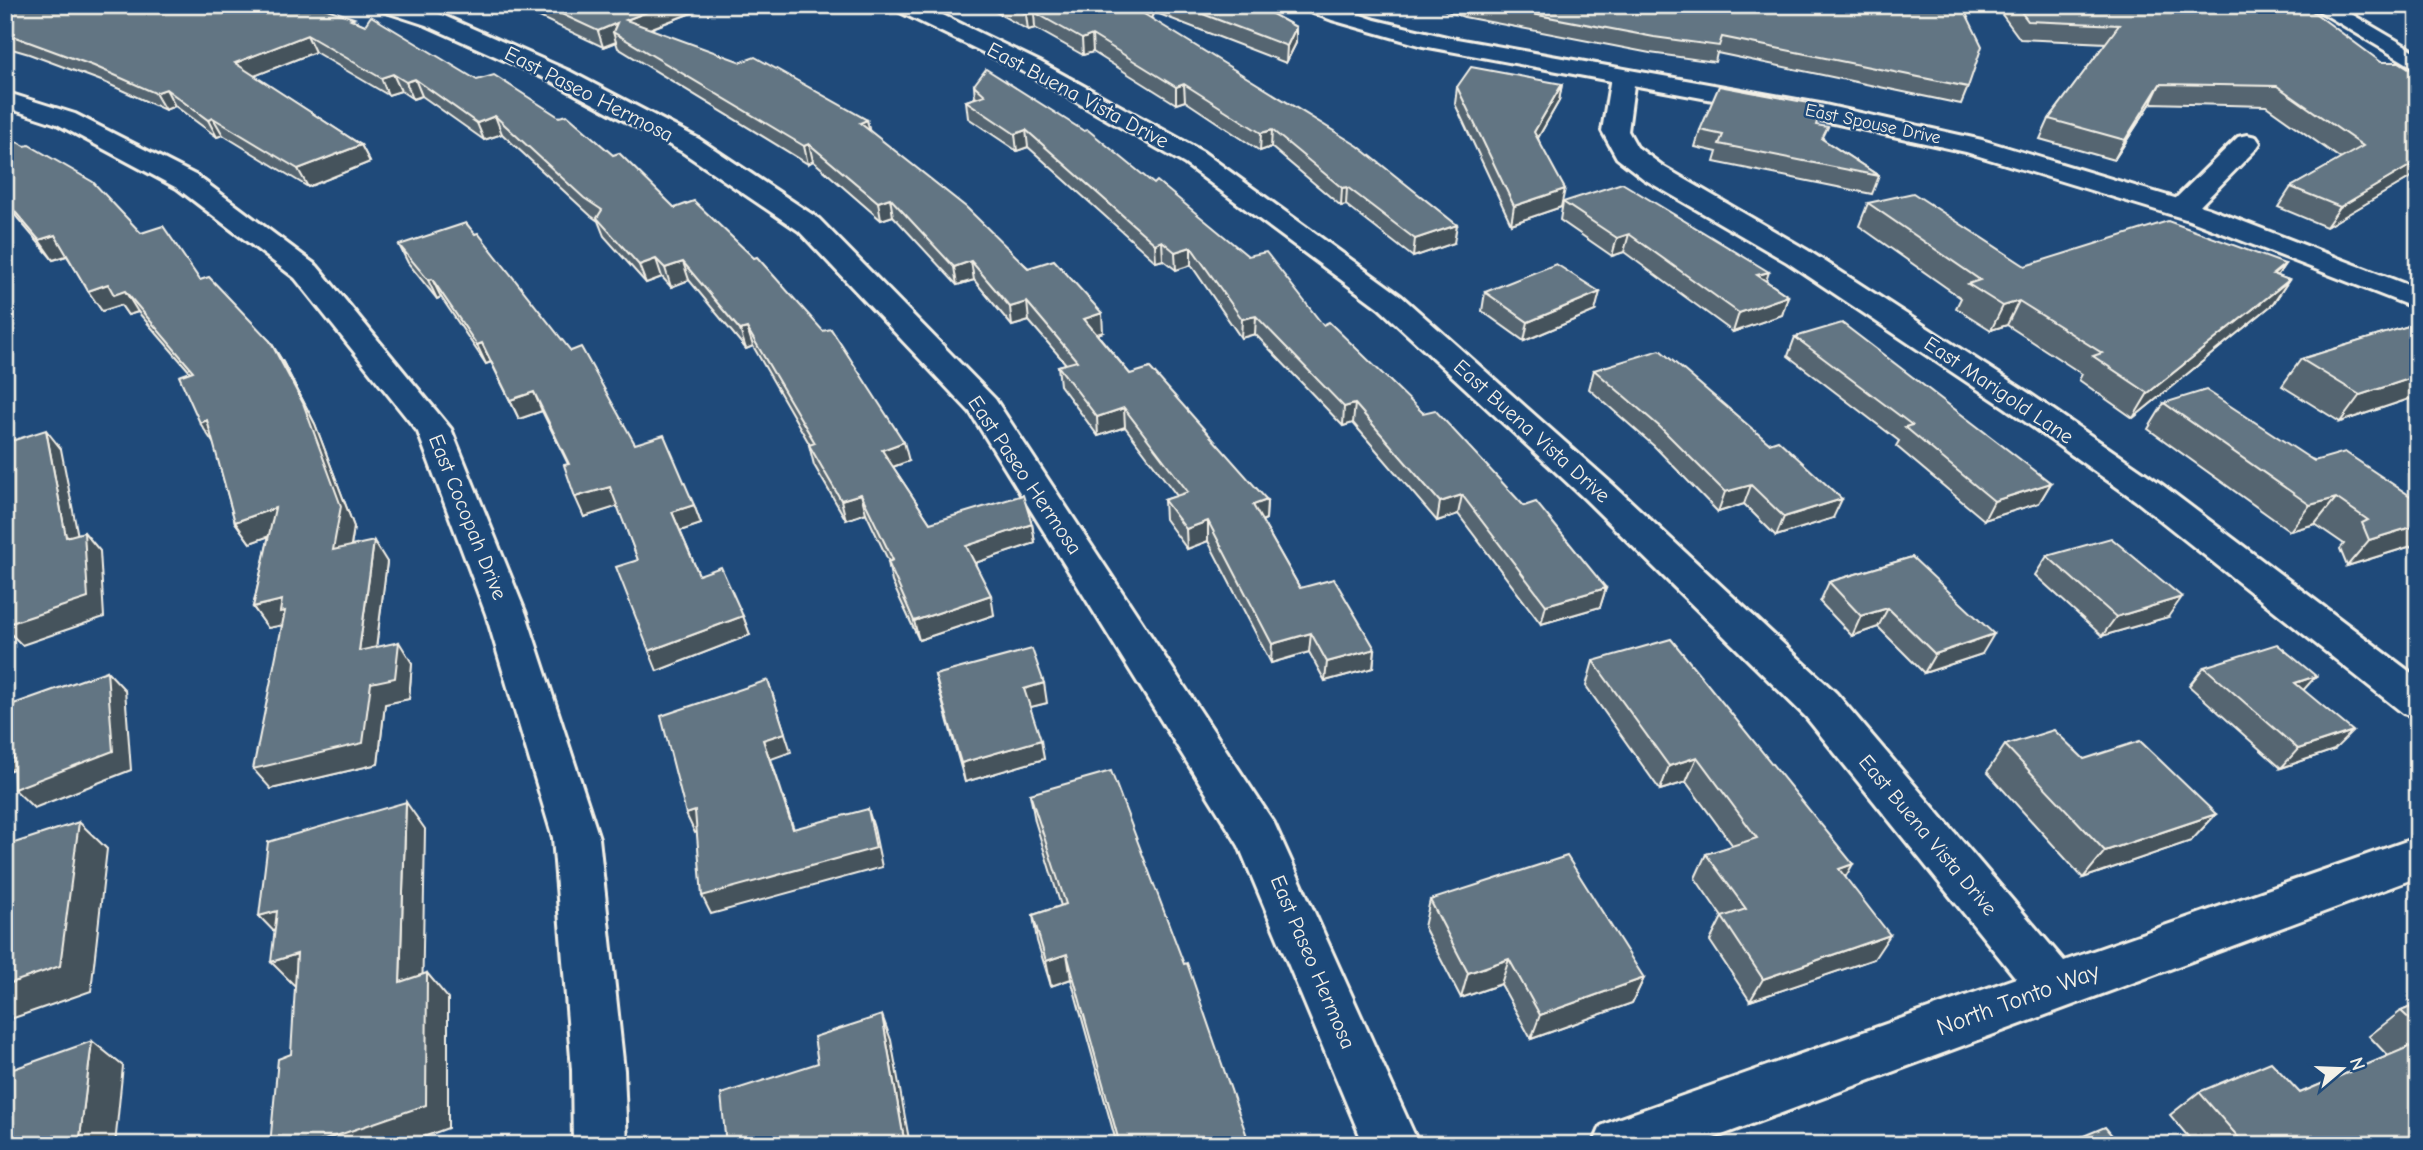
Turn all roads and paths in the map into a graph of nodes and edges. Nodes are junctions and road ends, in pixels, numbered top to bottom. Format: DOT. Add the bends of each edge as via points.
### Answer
graph roads {
  1 [pos="388,5"];
  2 [pos="904,5"];
  3 [pos="1313,5"];
  4 [pos="2320,5"];
  5 [pos="2418,64"];
  6 [pos="1623,76"];
  7 [pos="5,99"];
  8 [pos="2247,143"];
  9 [pos="2182,208"];
  10 [pos="2418,300"];
  11 [pos="2418,701"];
  12 [pos="2418,857"];
  13 [pos="2053,986"];
  14 [pos="600,1145"];
  15 [pos="1392,1145"];
  16 [pos="1620,1145"];
  1 -- 15 [label="street, East Paseo Hermosa" via="434,20 560,76 712,159 809,225 983,406 1258,837"];
  2 -- 13 [label="street, East Buena Vista Drive" via="1032,67 1195,158 1390,302 1598,491 1821,705"];
  3 -- 6 [label="street, East Spouse Drive" via="1415,39"];
  4 -- 5 [label="street"];
  6 -- 9 [label="street, East Spouse Drive" via="1969,144"];
  6 -- 11 [label="street, East Marigold Lane" via="1615,131 1626,152 1797,256 2018,401 2148,492"];
  7 -- 14 [label="street, East Cocopah Drive" via="66,119 187,182 306,272 434,429 506,614 576,838 598,1070"];
  8 -- 9 [label="street"];
  9 -- 10 [label="street, East Spouse Drive"];
  12 -- 13 [label="street, North Tonto Way"];
  13 -- 16 [label="street, North Tonto Way"];
}
